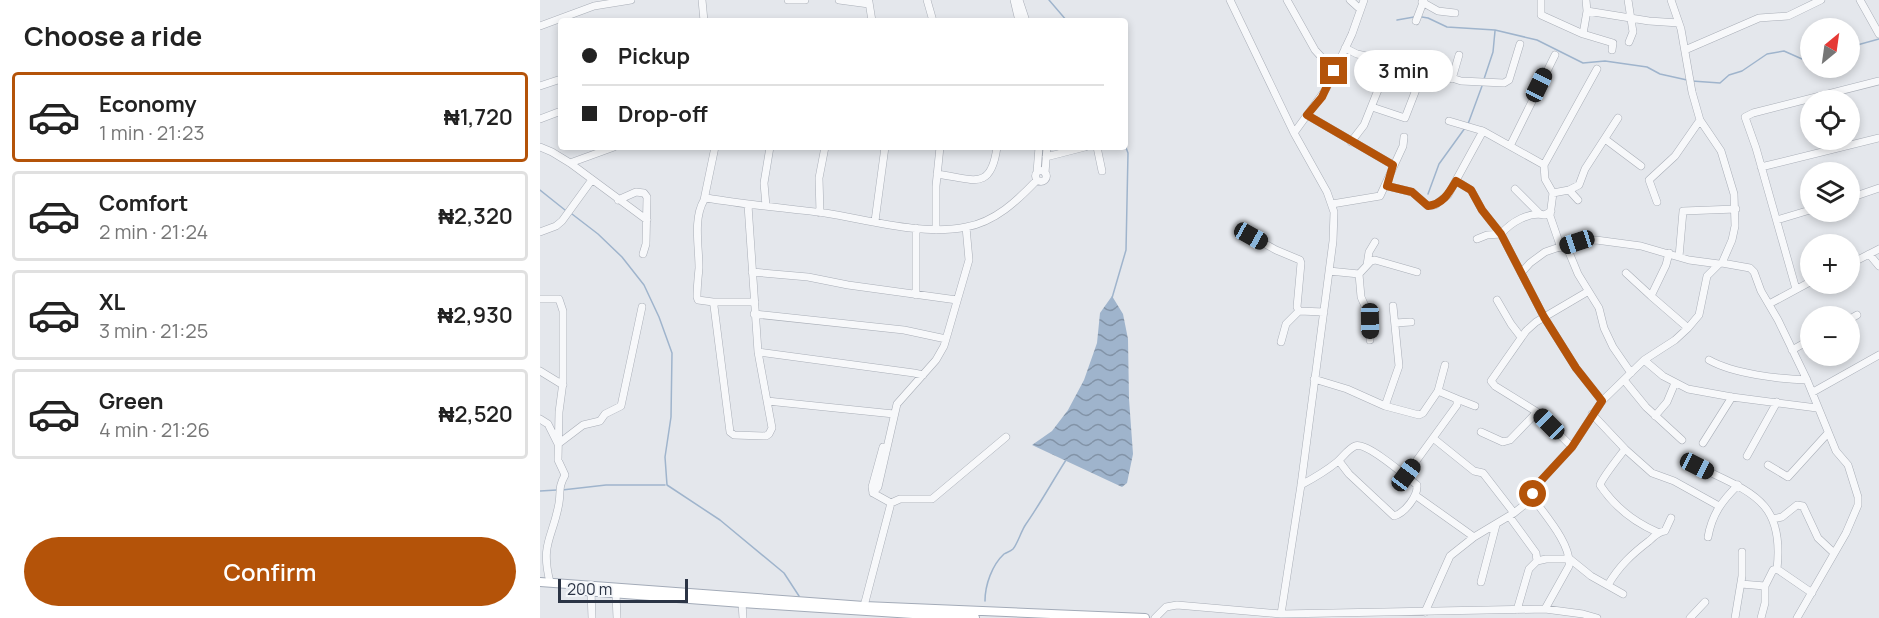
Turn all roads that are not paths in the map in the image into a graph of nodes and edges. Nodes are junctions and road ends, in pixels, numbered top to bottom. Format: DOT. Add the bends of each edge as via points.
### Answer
graph roads {
  1 [pos="631,0"];
  2 [pos="702,0"];
  3 [pos="788,0"];
  4 [pos="806,0"];
  5 [pos="839,0"];
  6 [pos="927,0"];
  7 [pos="1014,0"];
  8 [pos="1019,0"];
  9 [pos="1241,0"];
  10 [pos="1287,0"];
  11 [pos="1350,0"];
  12 [pos="1364,0"];
  13 [pos="1541,0"];
  14 [pos="1586,0"];
  15 [pos="1628,0"];
  16 [pos="1671,0"];
  17 [pos="1821,0"];
  18 [pos="1860,0"];
  19 [pos="1423,1"];
  20 [pos="869,2"];
  21 [pos="1231,2"];
  22 [pos="594,3"];
  23 [pos="1802,3"];
  24 [pos="1360,9"];
  25 [pos="1587,11"];
  26 [pos="1455,13"];
  27 [pos="558,18"];
  28 [pos="559,18"];
  29 [pos="704,18"];
  30 [pos="872,18"];
  31 [pos="932,18"];
  32 [pos="1022,18"];
  33 [pos="1023,18"];
  34 [pos="1630,18"];
  35 [pos="1416,21"];
  36 [pos="1679,23"];
  37 [pos="540,26"];
  38 [pos="1879,33"];
  39 [pos="1583,34"];
  40 [pos="1629,42"];
  41 [pos="1520,44"];
  42 [pos="1345,48"];
  43 [pos="1612,50"];
  44 [pos="1686,50"];
  45 [pos="1459,55"];
  46 [pos="1554,55"];
  47 [pos="1390,60"];
  48 [pos="1424,69"];
  49 [pos="1597,69"];
  50 [pos="1334,71"];
  51 [pos="1452,79"];
  52 [pos="558,80"];
  53 [pos="1879,81"];
  54 [pos="540,86"];
  55 [pos="1372,107"];
  56 [pos="558,112"];
  57 [pos="1307,115"];
  58 [pos="1618,118"];
  59 [pos="540,119"];
  60 [pos="1700,120"];
  61 [pos="1449,121"];
  62 [pos="1483,131"];
  63 [pos="1294,133"];
  64 [pos="1404,137"];
  65 [pos="1879,138"];
  66 [pos="1605,139"];
  67 [pos="1351,142"];
  68 [pos="1510,146"];
  69 [pos="540,147"];
  70 [pos="606,150"];
  71 [pos="714,150"];
  72 [pos="770,150"];
  73 [pos="824,150"];
  74 [pos="885,150"];
  75 [pos="940,150"];
  76 [pos="997,150"];
  77 [pos="1039,150"];
  78 [pos="1047,150"];
  79 [pos="1073,150"];
  80 [pos="1098,150"];
  81 [pos="1046,157"];
  82 [pos="570,163"];
  83 [pos="1393,165"];
  84 [pos="1544,165"];
  85 [pos="1641,166"];
  86 [pos="1761,167"];
  87 [pos="1102,171"];
  88 [pos="1041,172"];
  89 [pos="937,174"];
  90 [pos="591,181"];
  91 [pos="1456,181"];
  92 [pos="1387,186"];
  93 [pos="1879,188"];
  94 [pos="1515,189"];
  95 [pos="1569,190"];
  96 [pos="1553,193"];
  97 [pos="1860,195"];
  98 [pos="704,200"];
  99 [pos="1578,200"];
  100 [pos="618,201"];
  101 [pos="1656,202"];
  102 [pos="1332,204"];
  103 [pos="748,205"];
  104 [pos="766,206"];
  105 [pos="1736,209"];
  106 [pos="820,213"];
  107 [pos="1800,213"];
  108 [pos="1546,214"];
  109 [pos="647,220"];
  110 [pos="1778,220"];
  111 [pos="875,221"];
  112 [pos="966,227"];
  113 [pos="916,228"];
  114 [pos="936,230"];
  115 [pos="540,232"];
  116 [pos="1501,234"];
  117 [pos="1251,236"];
  118 [pos="1478,239"];
  119 [pos="1375,242"];
  120 [pos="1563,246"];
  121 [pos="1879,249"];
  122 [pos="1669,253"];
  123 [pos="643,254"];
  124 [pos="1869,254"];
  125 [pos="1679,257"];
  126 [pos="1860,259"];
  127 [pos="1720,264"];
  128 [pos="1367,265"];
  129 [pos="1879,266"];
  130 [pos="752,272"];
  131 [pos="1329,272"];
  132 [pos="1417,272"];
  133 [pos="1521,273"];
  134 [pos="1626,273"];
  135 [pos="1359,274"];
  136 [pos="1800,287"];
  137 [pos="1796,289"];
  138 [pos="1587,292"];
  139 [pos="916,295"];
  140 [pos="1651,296"];
  141 [pos="540,299"];
  142 [pos="957,300"];
  143 [pos="1497,300"];
  144 [pos="713,302"];
  145 [pos="755,302"];
  146 [pos="1769,304"];
  147 [pos="1393,306"];
  148 [pos="642,307"];
  149 [pos="1299,311"];
  150 [pos="1323,312"];
  151 [pos="754,314"];
  152 [pos="1544,317"];
  153 [pos="1411,322"];
  154 [pos="1395,323"];
  155 [pos="1688,328"];
  156 [pos="1521,336"];
  157 [pos="946,339"];
  158 [pos="1370,340"];
  159 [pos="1281,342"];
  160 [pos="1800,346"];
  161 [pos="1792,350"];
  162 [pos="758,352"];
  163 [pos="1879,355"];
  164 [pos="1644,360"];
  165 [pos="1709,360"];
  166 [pos="1445,364"];
  167 [pos="540,370"];
  168 [pos="1631,373"];
  169 [pos="923,375"];
  170 [pos="1314,379"];
  171 [pos="1624,380"];
  172 [pos="1807,381"];
  173 [pos="1675,383"];
  174 [pos="563,385"];
  175 [pos="1438,391"];
  176 [pos="1813,392"];
  177 [pos="1732,397"];
  178 [pos="1457,399"];
  179 [pos="767,401"];
  180 [pos="1602,401"];
  181 [pos="1777,402"];
  182 [pos="1385,406"];
  183 [pos="1475,406"];
  184 [pos="1817,408"];
  185 [pos="1537,412"];
  186 [pos="894,414"];
  187 [pos="1592,414"];
  188 [pos="1655,416"];
  189 [pos="540,419"];
  190 [pos="1480,432"];
  191 [pos="1828,433"];
  192 [pos="1006,437"];
  193 [pos="1433,438"];
  194 [pos="1682,440"];
  195 [pos="1703,443"];
  196 [pos="558,444"];
  197 [pos="1572,447"];
  198 [pos="1625,449"];
  199 [pos="1747,456"];
  200 [pos="1339,461"];
  201 [pos="1767,465"];
  202 [pos="1697,466"];
  203 [pos="1406,475"];
  204 [pos="1738,484"];
  205 [pos="1301,485"];
  206 [pos="1415,495"];
  207 [pos="1533,498"];
  208 [pos="891,503"];
  209 [pos="1719,506"];
  210 [pos="1511,515"];
  211 [pos="1671,518"];
  212 [pos="1773,519"];
  213 [pos="1496,525"];
  214 [pos="1657,532"];
  215 [pos="1474,537"];
  216 [pos="1707,537"];
  217 [pos="1742,552"];
  218 [pos="1834,553"];
  219 [pos="1570,559"];
  220 [pos="1537,561"];
  221 [pos="1778,569"];
  222 [pos="540,582"];
  223 [pos="550,582"];
  224 [pos="1481,582"];
  225 [pos="1740,584"];
  226 [pos="1608,585"];
  227 [pos="1765,586"];
  228 [pos="540,587"];
  229 [pos="591,591"];
  230 [pos="650,593"];
  231 [pos="1812,593"];
  232 [pos="616,594"];
  233 [pos="1623,594"];
  234 [pos="1705,602"];
  235 [pos="742,603"];
  236 [pos="864,606"];
  237 [pos="1545,609"];
  238 [pos="1518,610"];
  239 [pos="1425,612"];
  240 [pos="1281,614"];
  241 [pos="1107,617"];
  242 [pos="592,618"];
  243 [pos="617,618"];
  244 [pos="743,618"];
  245 [pos="973,618"];
  246 [pos="1145,618"];
  247 [pos="1155,618"];
  248 [pos="1598,618"];
  249 [pos="1690,618"];
  250 [pos="1735,618"];
  251 [pos="1761,618"];
  252 [pos="1797,618"];
  1 -- 22 [label="street"];
  2 -- 29 [label="street"];
  3 -- 4 [label="street"];
  5 -- 20 [label="street"];
  6 -- 31 [label="street"];
  7 -- 32 [label="street"];
  8 -- 33 [label="street"];
  9 -- 21 [label="street"];
  10 -- 50 [label="street" via="1315,50"];
  11 -- 24 [label="street"];
  12 -- 24 [label="street"];
  13 -- 39 [label="street" via="1541,15"];
  14 -- 25 [label="street"];
  15 -- 34 [label="street"];
  16 -- 36 [label="street"];
  17 -- 23 [label="street"];
  18 -- 38 [label="street"];
  19 -- 26 [label="street" via="1438,11"];
  19 -- 35 [label="street"];
  20 -- 30 [label="street"];
  21 -- 63 [label="street"];
  22 -- 28 [label="street"];
  23 -- 44 [label="street" via="1788,16 1759,18"];
  24 -- 42 [label="street"];
  25 -- 34 [label="street"];
  25 -- 39 [label="street"];
  27 -- 37 [label="street"];
  34 -- 36 [label="street"];
  34 -- 40 [label="street" via="1633,32"];
  36 -- 44 [label="street"];
  39 -- 43 [label="street" via="1613,43"];
  41 -- 51 [label="street" via="1509,80 1504,83"];
  42 -- 47 [label="street"];
  42 -- 50 [label="street"];
  44 -- 60 [label="street"];
  45 -- 51 [label="street"];
  46 -- 68 [label="street"];
  47 -- 48 [label="street"];
  47 -- 55 [label="street"];
  48 -- 51 [label="street"];
  48 -- 55 [label="street" via="1405,118"];
  49 -- 84 [label="street"];
  50 -- 57 [label="street" via="1322,97"];
  52 -- 54 [label="street"];
  53 -- 86 [label="street" via="1747,115"];
  55 -- 67 [label="street"];
  56 -- 59 [label="street"];
  57 -- 63 [label="street"];
  57 -- 67 [label="street"];
  58 -- 66 [label="street"];
  60 -- 101 [label="street" via="1675,156 1649,180"];
  60 -- 105 [label="street" via="1721,151"];
  61 -- 62 [label="street"];
  62 -- 68 [label="street"];
  62 -- 91 [label="street"];
  63 -- 102 [label="street"];
  64 -- 83 [label="street"];
  65 -- 86 [label="street"];
  66 -- 85 [label="street"];
  66 -- 95 [label="street" via="1579,185"];
  67 -- 83 [label="street"];
  68 -- 84 [label="street"];
  69 -- 82 [label="street"];
  70 -- 82 [label="street"];
  71 -- 98 [label="street"];
  72 -- 104 [label="street" via="764,183"];
  73 -- 106 [label="street" via="819,178"];
  74 -- 111 [label="street"];
  75 -- 89 [label="street"];
  76 -- 89 [label="street" via="994,166 984,178"];
  77 -- 88 [label="street"];
  78 -- 81 [label="street"];
  79 -- 81 [label="street"];
  80 -- 87 [label="street"];
  81 -- 88 [label="street"];
  82 -- 90 [label="street"];
  83 -- 92 [label="street"];
  84 -- 96 [label="street" via="1545,179"];
  86 -- 110 [label="street"];
  88 -- 112 [label="street" via="1046,179 1037,180 998,216"];
  89 -- 114 [label="street"];
  90 -- 100 [label="street"];
  90 -- 115 [label="street" via="568,214 556,226"];
  91 -- 92 [label="street" via="1445,198 1431,207 1412,192"];
  91 -- 116 [label="street" via="1471,190"];
  92 -- 102 [label="street" via="1377,197"];
  93 -- 97 [label="street"];
  94 -- 108 [label="street"];
  95 -- 96 [label="street"];
  95 -- 99 [label="street"];
  96 -- 108 [label="street"];
  98 -- 103 [label="street"];
  98 -- 144 [label="street" via="697,234 697,297"];
  100 -- 109 [label="street"];
  100 -- 109 [label="street" via="636,192 644,193"];
  102 -- 131 [label="street" via="1334,232"];
  103 -- 104 [label="street"];
  103 -- 130 [label="street"];
  104 -- 106 [label="street"];
  105 -- 125 [label="street" via="1683,211"];
  105 -- 127 [label="street" via="1732,240"];
  106 -- 111 [label="street"];
  107 -- 110 [label="street"];
  108 -- 116 [label="street" via="1527,216"];
  108 -- 120 [label="street"];
  109 -- 123 [label="street"];
  110 -- 137 [label="street"];
  111 -- 113 [label="street"];
  112 -- 114 [label="street"];
  112 -- 142 [label="street" via="969,260"];
  113 -- 114 [label="street"];
  113 -- 139 [label="street"];
  116 -- 118 [label="street"];
  116 -- 133 [label="street"];
  117 -- 149 [label="street" via="1301,263"];
  119 -- 128 [label="street"];
  120 -- 122 [label="street" via="1600,240"];
  120 -- 133 [label="street" via="1538,256"];
  120 -- 138 [label="street"];
  121 -- 124 [label="street"];
  122 -- 125 [label="street"];
  122 -- 140 [label="street"];
  124 -- 126 [label="street"];
  124 -- 129 [label="street"];
  125 -- 127 [label="street"];
  127 -- 146 [label="street" via="1752,270"];
  127 -- 155 [label="street" via="1707,276 1699,315"];
  128 -- 132 [label="street" via="1380,260"];
  128 -- 135 [label="street"];
  130 -- 139 [label="street"];
  130 -- 145 [label="street"];
  131 -- 135 [label="street"];
  131 -- 150 [label="street"];
  133 -- 152 [label="street"];
  134 -- 140 [label="street"];
  135 -- 158 [label="street" via="1361,297 1369,315"];
  136 -- 137 [label="street"];
  137 -- 146 [label="street"];
  138 -- 152 [label="street"];
  138 -- 168 [label="street"];
  139 -- 142 [label="street"];
  140 -- 155 [label="street"];
  141 -- 174 [label="street" via="560,299"];
  142 -- 157 [label="street"];
  143 -- 156 [label="street"];
  144 -- 145 [label="street"];
  144 -- 179 [label="street" via="730,432 769,434 772,428"];
  145 -- 151 [label="street"];
  146 -- 161 [label="street"];
  147 -- 154 [label="street"];
  148 -- 196 [label="street" via="621,406 600,421 583,425"];
  149 -- 150 [label="street"];
  149 -- 159 [label="street" via="1286,324"];
  150 -- 170 [label="street"];
  151 -- 157 [label="street" via="904,330"];
  151 -- 162 [label="street"];
  152 -- 156 [label="street"];
  152 -- 180 [label="street"];
  153 -- 154 [label="street"];
  154 -- 182 [label="street" via="1399,366"];
  155 -- 164 [label="street"];
  156 -- 185 [label="street" via="1491,383"];
  157 -- 169 [label="street"];
  160 -- 161 [label="street"];
  161 -- 172 [label="street"];
  162 -- 169 [label="street"];
  162 -- 179 [label="street"];
  163 -- 176 [label="street"];
  164 -- 168 [label="street"];
  164 -- 173 [label="street"];
  165 -- 172 [label="street" via="1763,376"];
  166 -- 175 [label="street"];
  167 -- 174 [label="street"];
  168 -- 171 [label="street"];
  169 -- 186 [label="street" via="899,400"];
  170 -- 182 [label="street"];
  170 -- 205 [label="street"];
  171 -- 180 [label="street"];
  171 -- 188 [label="street"];
  172 -- 176 [label="street"];
  173 -- 177 [label="street"];
  173 -- 188 [label="street" via="1667,402"];
  174 -- 196 [label="street"];
  175 -- 178 [label="street"];
  175 -- 182 [label="street" via="1423,414"];
  176 -- 184 [label="street"];
  177 -- 181 [label="street"];
  177 -- 195 [label="street"];
  178 -- 183 [label="street"];
  178 -- 193 [label="street" via="1455,408"];
  179 -- 186 [label="street"];
  180 -- 187 [label="street"];
  181 -- 184 [label="street"];
  181 -- 199 [label="street"];
  184 -- 191 [label="street"];
  185 -- 190 [label="street" via="1510,440 1503,442"];
  185 -- 197 [label="street"];
  186 -- 208 [label="street" via="872,487 873,493"];
  187 -- 197 [label="street"];
  187 -- 198 [label="street"];
  188 -- 194 [label="street"];
  189 -- 196 [label="street" via="548,424"];
  191 -- 201 [label="street" via="1788,477"];
  191 -- 218 [label="street" via="1848,465 1859,501"];
  192 -- 208 [label="street" via="932,499 900,499"];
  193 -- 203 [label="street"];
  193 -- 210 [label="street" via="1472,470 1483,473"];
  196 -- 223 [label="street" via="558,460 565,476 544,549 544,566"];
  197 -- 207 [label="street" via="1536,486"];
  198 -- 209 [label="street" via="1652,473"];
  198 -- 214 [label="street" via="1600,485 1628,515"];
  200 -- 203 [label="street" via="1353,447 1361,445"];
  200 -- 205 [label="street"];
  200 -- 206 [label="street" via="1394,516"];
  202 -- 204 [label="street"];
  203 -- 206 [label="street" via="1417,485"];
  204 -- 209 [label="street"];
  204 -- 212 [label="street" via="1760,501"];
  205 -- 240 [label="street"];
  206 -- 215 [label="street"];
  207 -- 210 [label="street"];
  207 -- 219 [label="street"];
  208 -- 236 [label="street"];
  209 -- 216 [label="street"];
  210 -- 213 [label="street"];
  210 -- 220 [label="street" via="1536,553"];
  211 -- 214 [label="street" via="1665,531"];
  212 -- 218 [label="street" via="1802,506 1818,538"];
  212 -- 221 [label="street" via="1779,540"];
  213 -- 215 [label="street"];
  213 -- 224 [label="street"];
  214 -- 226 [label="street" via="1625,561"];
  215 -- 239 [label="street" via="1450,556"];
  217 -- 225 [label="street"];
  218 -- 231 [label="street"];
  219 -- 220 [label="street"];
  219 -- 226 [label="street"];
  219 -- 237 [label="street"];
  220 -- 238 [label="street" via="1529,570"];
  221 -- 227 [label="street" via="1773,570"];
  221 -- 231 [label="street"];
  222 -- 223 [label="main road"];
  223 -- 230 [label="main road"];
  225 -- 227 [label="street"];
  225 -- 250 [label="street"];
  226 -- 233 [label="street"];
  227 -- 251 [label="street"];
  228 -- 229 [label="main road"];
  229 -- 232 [label="main road"];
  229 -- 242 [label="street"];
  230 -- 232 [label="main road"];
  230 -- 235 [label="main road"];
  230 -- 236 [label="main road"];
  231 -- 252 [label="street"];
  232 -- 243 [label="street"];
  234 -- 249 [label="street"];
  235 -- 244 [label="street"];
  235 -- 245 [label="main road"];
  236 -- 241 [label="main road"];
  237 -- 238 [label="street"];
  237 -- 248 [label="street"];
  238 -- 239 [label="street"];
  239 -- 240 [label="street"];
  240 -- 247 [label="street" via="1177,605 1166,607"];
  241 -- 246 [label="main road"];
}
